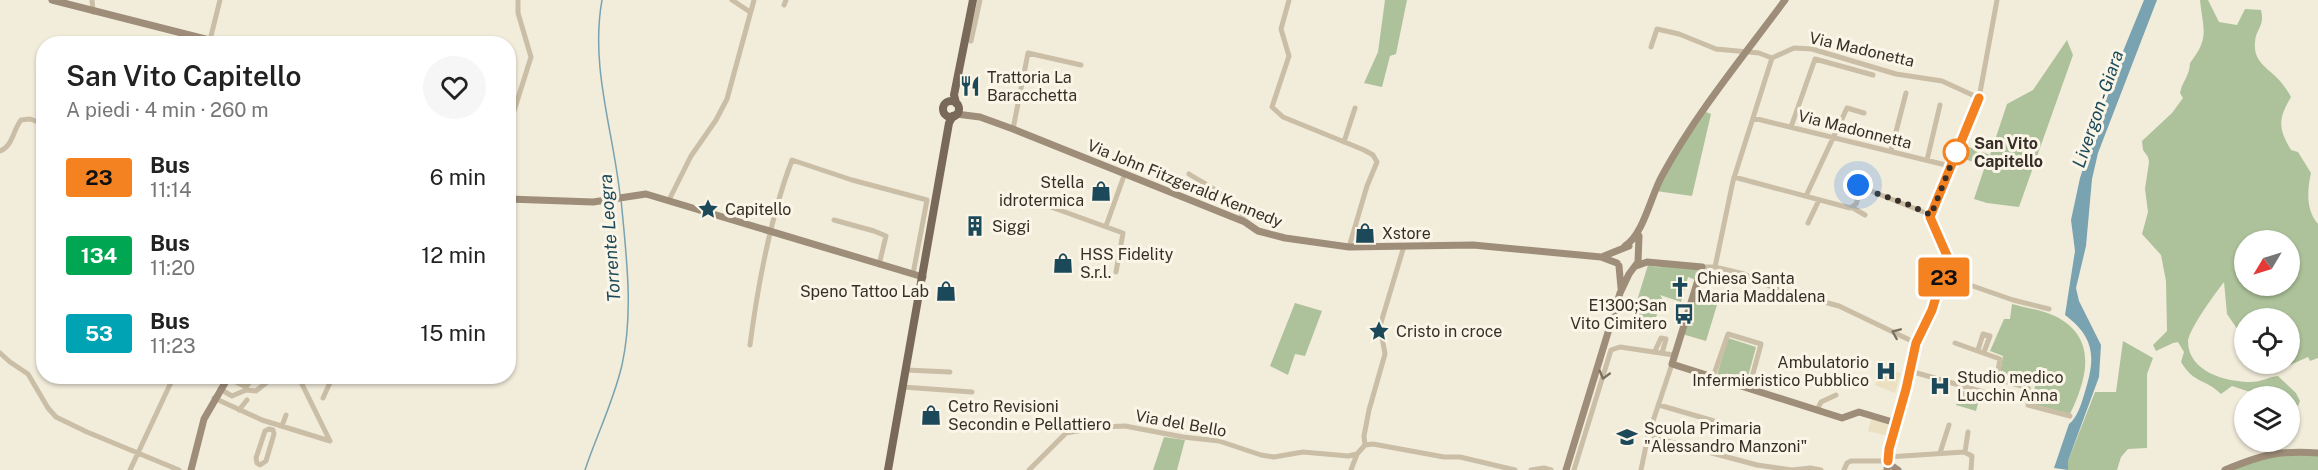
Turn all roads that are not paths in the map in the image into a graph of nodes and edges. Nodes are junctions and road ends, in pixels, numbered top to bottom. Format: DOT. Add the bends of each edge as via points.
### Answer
graph roads {
  1 [pos="52,0"];
  2 [pos="92,0"];
  3 [pos="220,0"];
  4 [pos="518,0"];
  5 [pos="732,0"];
  6 [pos="754,0"];
  7 [pos="973,0"];
  8 [pos="980,0"];
  9 [pos="1289,0"];
  10 [pos="1785,0"];
  11 [pos="1997,0"];
  12 [pos="93,12"];
  13 [pos="750,12"];
  14 [pos="193,36"];
  15 [pos="211,36"];
  16 [pos="971,41"];
  17 [pos="1651,47"];
  18 [pos="1747,51"];
  19 [pos="1772,58"];
  20 [pos="1081,65"];
  21 [pos="1873,75"];
  22 [pos="1906,93"];
  23 [pos="1979,98"];
  24 [pos="516,105"];
  25 [pos="1940,105"];
  26 [pos="1355,108"];
  27 [pos="954,110"];
  28 [pos="1864,113"];
  29 [pos="1753,118"];
  30 [pos="36,121"];
  31 [pos="1791,127"];
  32 [pos="1013,129"];
  33 [pos="1834,138"];
  34 [pos="1344,142"];
  35 [pos="0,151"];
  36 [pos="1891,151"];
  37 [pos="1927,160"];
  38 [pos="1950,166"];
  39 [pos="1125,173"];
  40 [pos="1189,174"];
  41 [pos="1734,177"];
  42 [pos="1858,185"];
  43 [pos="1864,189"];
  44 [pos="1806,196"];
  45 [pos="516,199"];
  46 [pos="669,200"];
  47 [pos="1819,200"];
  48 [pos="1051,207"];
  49 [pos="1853,208"];
  50 [pos="1865,215"];
  51 [pos="1931,216"];
  52 [pos="834,220"];
  53 [pos="1245,222"];
  54 [pos="1808,223"];
  55 [pos="1106,226"];
  56 [pos="1640,231"];
  57 [pos="771,232"];
  58 [pos="1404,246"];
  59 [pos="1625,246"];
  60 [pos="1348,247"];
  61 [pos="1617,252"];
  62 [pos="1638,253"];
  63 [pos="1601,257"];
  64 [pos="1655,262"];
  65 [pos="879,265"];
  66 [pos="1618,265"];
  67 [pos="1634,267"];
  68 [pos="1702,267"];
  69 [pos="1715,267"];
  70 [pos="1116,272"];
  71 [pos="913,274"];
  72 [pos="1944,276"];
  73 [pos="923,277"];
  74 [pos="1620,293"];
  75 [pos="2049,309"];
  76 [pos="1666,339"];
  77 [pos="1678,343"];
  78 [pos="1916,343"];
  79 [pos="1955,343"];
  80 [pos="750,345"];
  81 [pos="1655,351"];
  82 [pos="1662,352"];
  83 [pos="0,353"];
  84 [pos="1674,355"];
  85 [pos="1672,364"];
  86 [pos="906,370"];
  87 [pos="1910,371"];
  88 [pos="950,372"];
  89 [pos="1713,377"];
  90 [pos="1998,379"];
  91 [pos="170,384"];
  92 [pos="223,384"];
  93 [pos="265,384"];
  94 [pos="302,384"];
  95 [pos="329,384"];
  96 [pos="903,387"];
  97 [pos="1749,388"];
  98 [pos="220,389"];
  99 [pos="972,392"];
  100 [pos="1836,395"];
  101 [pos="214,398"];
  102 [pos="323,398"];
  103 [pos="247,400"];
  104 [pos="1659,405"];
  105 [pos="239,410"];
  106 [pos="1817,410"];
  107 [pos="286,415"];
  108 [pos="2070,416"];
  109 [pos="1714,421"];
  110 [pos="1896,423"];
  111 [pos="281,425"];
  112 [pos="1950,426"];
  113 [pos="271,429"];
  114 [pos="1968,432"];
  115 [pos="1648,436"];
  116 [pos="1365,445"];
  117 [pos="1965,452"];
  118 [pos="136,453"];
  119 [pos="1940,453"];
  120 [pos="2318,453"];
  121 [pos="1357,454"];
  122 [pos="1888,463"];
  123 [pos="262,467"];
  124 [pos="130,470"];
  125 [pos="179,470"];
  126 [pos="191,470"];
  127 [pos="888,470"];
  128 [pos="1029,470"];
  129 [pos="1351,470"];
  130 [pos="1515,470"];
  131 [pos="1531,470"];
  132 [pos="1551,470"];
  133 [pos="1566,470"];
  134 [pos="1574,470"];
  135 [pos="1641,470"];
  136 [pos="1821,470"];
  137 [pos="1844,470"];
  138 [pos="1898,470"];
  139 [pos="1971,470"];
  140 [pos="2225,470"];
  1 -- 12 [label="main road"];
  2 -- 12 [label="street"];
  3 -- 15 [label="street"];
  4 -- 24 [label="street" via="531,57"];
  5 -- 13 [label="street"];
  6 -- 13 [label="street"];
  7 -- 27 [label="main road"];
  8 -- 16 [label="street"];
  9 -- 34 [label="street" via="1281,29 1288,56 1272,107 1283,117"];
  10 -- 18 [label="main road"];
  11 -- 23 [label="street"];
  12 -- 14 [label="main road"];
  13 -- 46 [label="street" via="727,99"];
  17 -- 18 [label="street" via="1657,28 1716,49"];
  18 -- 19 [label="street"];
  18 -- 56 [label="main road" via="1668,164"];
  19 -- 23 [label="street, Via Madonetta" via="1794,48 1812,49 1896,74 1942,81"];
  19 -- 29 [label="street"];
  20 -- 32 [label="street" via="1028,53"];
  21 -- 31 [label="street" via="1815,59"];
  22 -- 36 [label="street"];
  23 -- 38 [label="street"];
  25 -- 37 [label="street"];
  26 -- 34 [label="street"];
  27 -- 32 [label="main road, Via John Fitzgerald Kennedy"];
  27 -- 73 [label="main road"];
  28 -- 33 [label="street" via="1847,108"];
  29 -- 31 [label="street, Via Madonnetta"];
  29 -- 41 [label="street"];
  30 -- 35 [label="street" via="21,120 10,144"];
  31 -- 33 [label="street, Via Madonnetta"];
  32 -- 39 [label="main road, Via John Fitzgerald Kennedy"];
  33 -- 36 [label="street, Via Madonnetta"];
  33 -- 44 [label="street"];
  34 -- 60 [label="street" via="1373,155 1377,162"];
  36 -- 37 [label="street, Via Madonnetta"];
  37 -- 38 [label="street, Via Madonnetta"];
  38 -- 51 [label="street"];
  39 -- 53 [label="main road, Via John Fitzgerald Kennedy"];
  39 -- 55 [label="street"];
  40 -- 53 [label="street" via="1227,199"];
  41 -- 44 [label="street"];
  41 -- 69 [label="street"];
  42 -- 43 [label="street"];
  43 -- 49 [label="street"];
  43 -- 51 [label="street"];
  44 -- 47 [label="street"];
  45 -- 46 [label="main road" via="593,202 646,194"];
  46 -- 57 [label="main road"];
  47 -- 49 [label="street"];
  47 -- 54 [label="street"];
  48 -- 55 [label="street"];
  49 -- 50 [label="street"];
  51 -- 72 [label="street" via="1948,258"];
  52 -- 65 [label="street" via="886,236"];
  53 -- 60 [label="main road, Via John Fitzgerald Kennedy" via="1258,231 1285,238"];
  55 -- 70 [label="street" via="1124,234"];
  56 -- 59 [label="main road"];
  56 -- 62 [label="main road"];
  57 -- 65 [label="main road"];
  57 -- 71 [label="street" via="792,160 927,200"];
  57 -- 80 [label="street"];
  58 -- 60 [label="main road, Via John Fitzgerald Kennedy"];
  58 -- 63 [label="main road, Via John Fitzgerald Kennedy" via="1473,245"];
  58 -- 116 [label="street" via="1380,326 1385,354 1369,410"];
  59 -- 61 [label="main road"];
  59 -- 62 [label="main road"];
  61 -- 63 [label="main road, Via John Fitzgerald Kennedy"];
  61 -- 66 [label="main road"];
  62 -- 64 [label="main road"];
  62 -- 67 [label="main road"];
  63 -- 66 [label="main road, Via John Fitzgerald Kennedy"];
  64 -- 67 [label="main road" via="1641,262"];
  64 -- 68 [label="main road"];
  65 -- 71 [label="main road"];
  66 -- 67 [label="main road" via="1625,269"];
  66 -- 74 [label="main road"];
  67 -- 74 [label="main road"];
  68 -- 69 [label="street"];
  68 -- 77 [label="main road"];
  78 -- 69 [label="street, one-way" via="1839,306"];
  71 -- 73 [label="main road"];
  72 -- 75 [label="street"];
  72 -- 78 [label="street"];
  73 -- 86 [label="main road"];
  74 -- 133 [label="main road"];
  76 -- 77 [label="street"];
  76 -- 81 [label="street" via="1661,338"];
  76 -- 82 [label="street"];
  77 -- 84 [label="main road"];
  78 -- 87 [label="street"];
  79 -- 90 [label="street" via="2000,359"];
  81 -- 82 [label="street"];
  81 -- 134 [label="street, one-way" via="1620,347 1611,350"];
  82 -- 84 [label="street"];
  83 -- 118 [label="street" via="28,374 56,417"];
  84 -- 85 [label="main road"];
  85 -- 89 [label="main road"];
  85 -- 104 [label="street"];
  86 -- 88 [label="street"];
  86 -- 96 [label="main road"];
  87 -- 90 [label="street" via="1992,396"];
  87 -- 110 [label="street"];
  89 -- 97 [label="main road"];
  89 -- 97 [label="street" via="1728,334 1761,344"];
  90 -- 108 [label="street" via="2028,388 2028,405"];
  91 -- 118 [label="street"];
  92 -- 98 [label="main road"];
  93 -- 98 [label="street" via="256,391 246,390 232,396"];
  94 -- 111 [label="street" via="330,441"];
  95 -- 102 [label="street"];
  96 -- 99 [label="street"];
  96 -- 127 [label="main road"];
  97 -- 106 [label="main road"];
  98 -- 101 [label="main road"];
  100 -- 106 [label="street" via="1821,402"];
  101 -- 105 [label="street"];
  101 -- 126 [label="main road" via="204,419"];
  103 -- 105 [label="street"];
  104 -- 109 [label="street"];
  104 -- 115 [label="street"];
  105 -- 111 [label="street"];
  106 -- 110 [label="main road" via="1842,418 1859,412"];
  107 -- 111 [label="street"];
  110 -- 122 [label="main road"];
  111 -- 113 [label="street"];
  112 -- 119 [label="street"];
  113 -- 123 [label="street" via="274,434"];
  113 -- 123 [label="street" via="265,431 256,458"];
  114 -- 117 [label="street"];
  115 -- 135 [label="street"];
  115 -- 136 [label="street" via="1757,465"];
  116 -- 121 [label="street"];
  116 -- 130 [label="street" via="1382,444"];
  117 -- 119 [label="street"];
  117 -- 139 [label="street" via="1972,456"];
  118 -- 124 [label="street"];
  118 -- 125 [label="street"];
  119 -- 122 [label="street"];
  120 -- 140 [label="main road" via="2278,452"];
  121 -- 128 [label="street, Via del Bello" via="1303,452 1274,457 1220,441 1125,426 1101,427 1066,433"];
  121 -- 129 [label="street"];
  122 -- 137 [label="street" via="1851,461"];
  122 -- 138 [label="main road"];
  131 -- 132 [label="street"];
}
